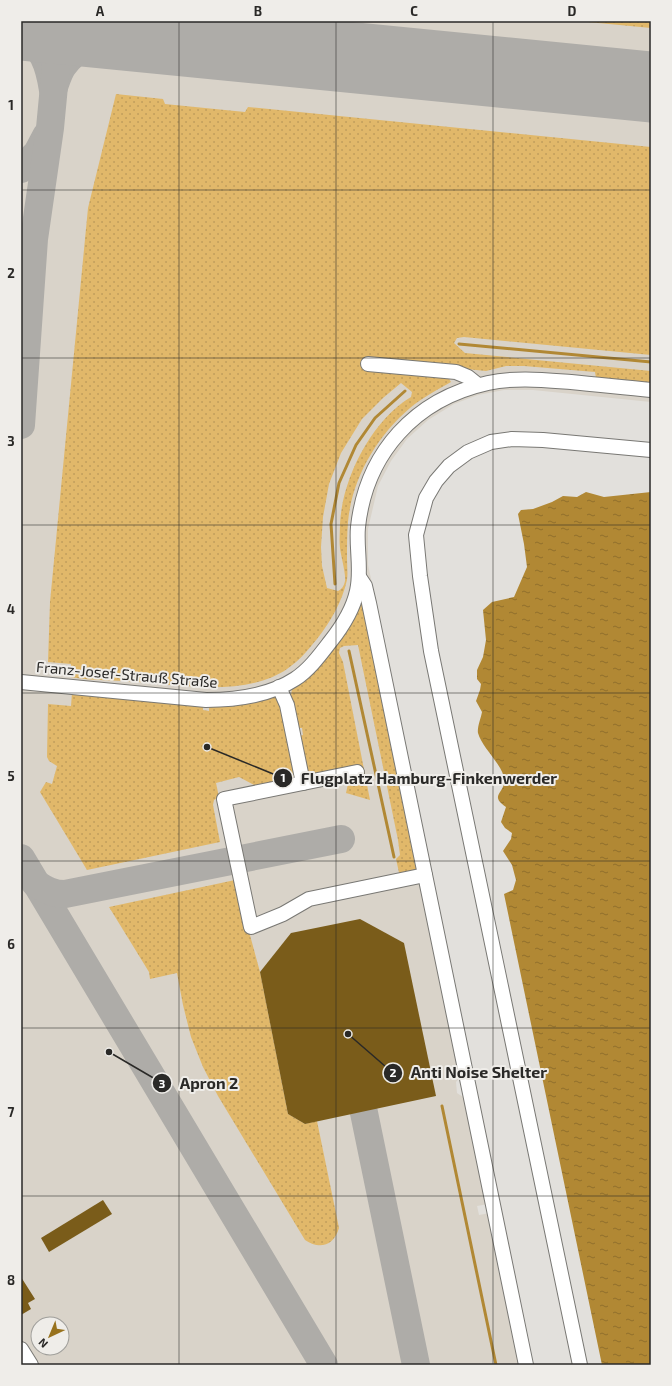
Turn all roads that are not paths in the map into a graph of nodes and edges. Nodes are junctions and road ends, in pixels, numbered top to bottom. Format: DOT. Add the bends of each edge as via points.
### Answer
graph roads {
  1 [pos="368,364"];
  2 [pos="478,385"];
  3 [pos="651,390"];
  4 [pos="651,450"];
  5 [pos="359,577"];
  6 [pos="21,682"];
  7 [pos="279,687"];
  8 [pos="357,772"];
  9 [pos="303,783"];
  10 [pos="426,875"];
  11 [pos="21,1349"];
  12 [pos="31,1365"];
  13 [pos="526,1365"];
  14 [pos="580,1365"];
  1 -- 2 [label="street" via="456,372"];
  2 -- 3 [label="street" via="502,380 545,380"];
  2 -- 5 [label="street" via="440,400 423,411 400,432 382,455 368,482 360,511 357,541"];
  4 -- 14 [label="street" via="543,440 512,439 491,442 468,452 449,466 436,481 426,498 416,536 431,651"];
  5 -- 7 [label="street, Franz-Josef-Strauß Straße" via="355,599 338,632 305,671"];
  5 -- 10 [label="street" via="365,586 369,603"];
  6 -- 7 [label="street, Franz-Josef-Strauß Straße" via="206,700 252,696"];
  7 -- 9 [label="street" via="287,706"];
  8 -- 9 [label="street"];
  9 -- 10 [label="street" via="224,799 251,927 283,914 309,899"];
  10 -- 13 [label="street"];
  11 -- 12 [label="street"];
}
